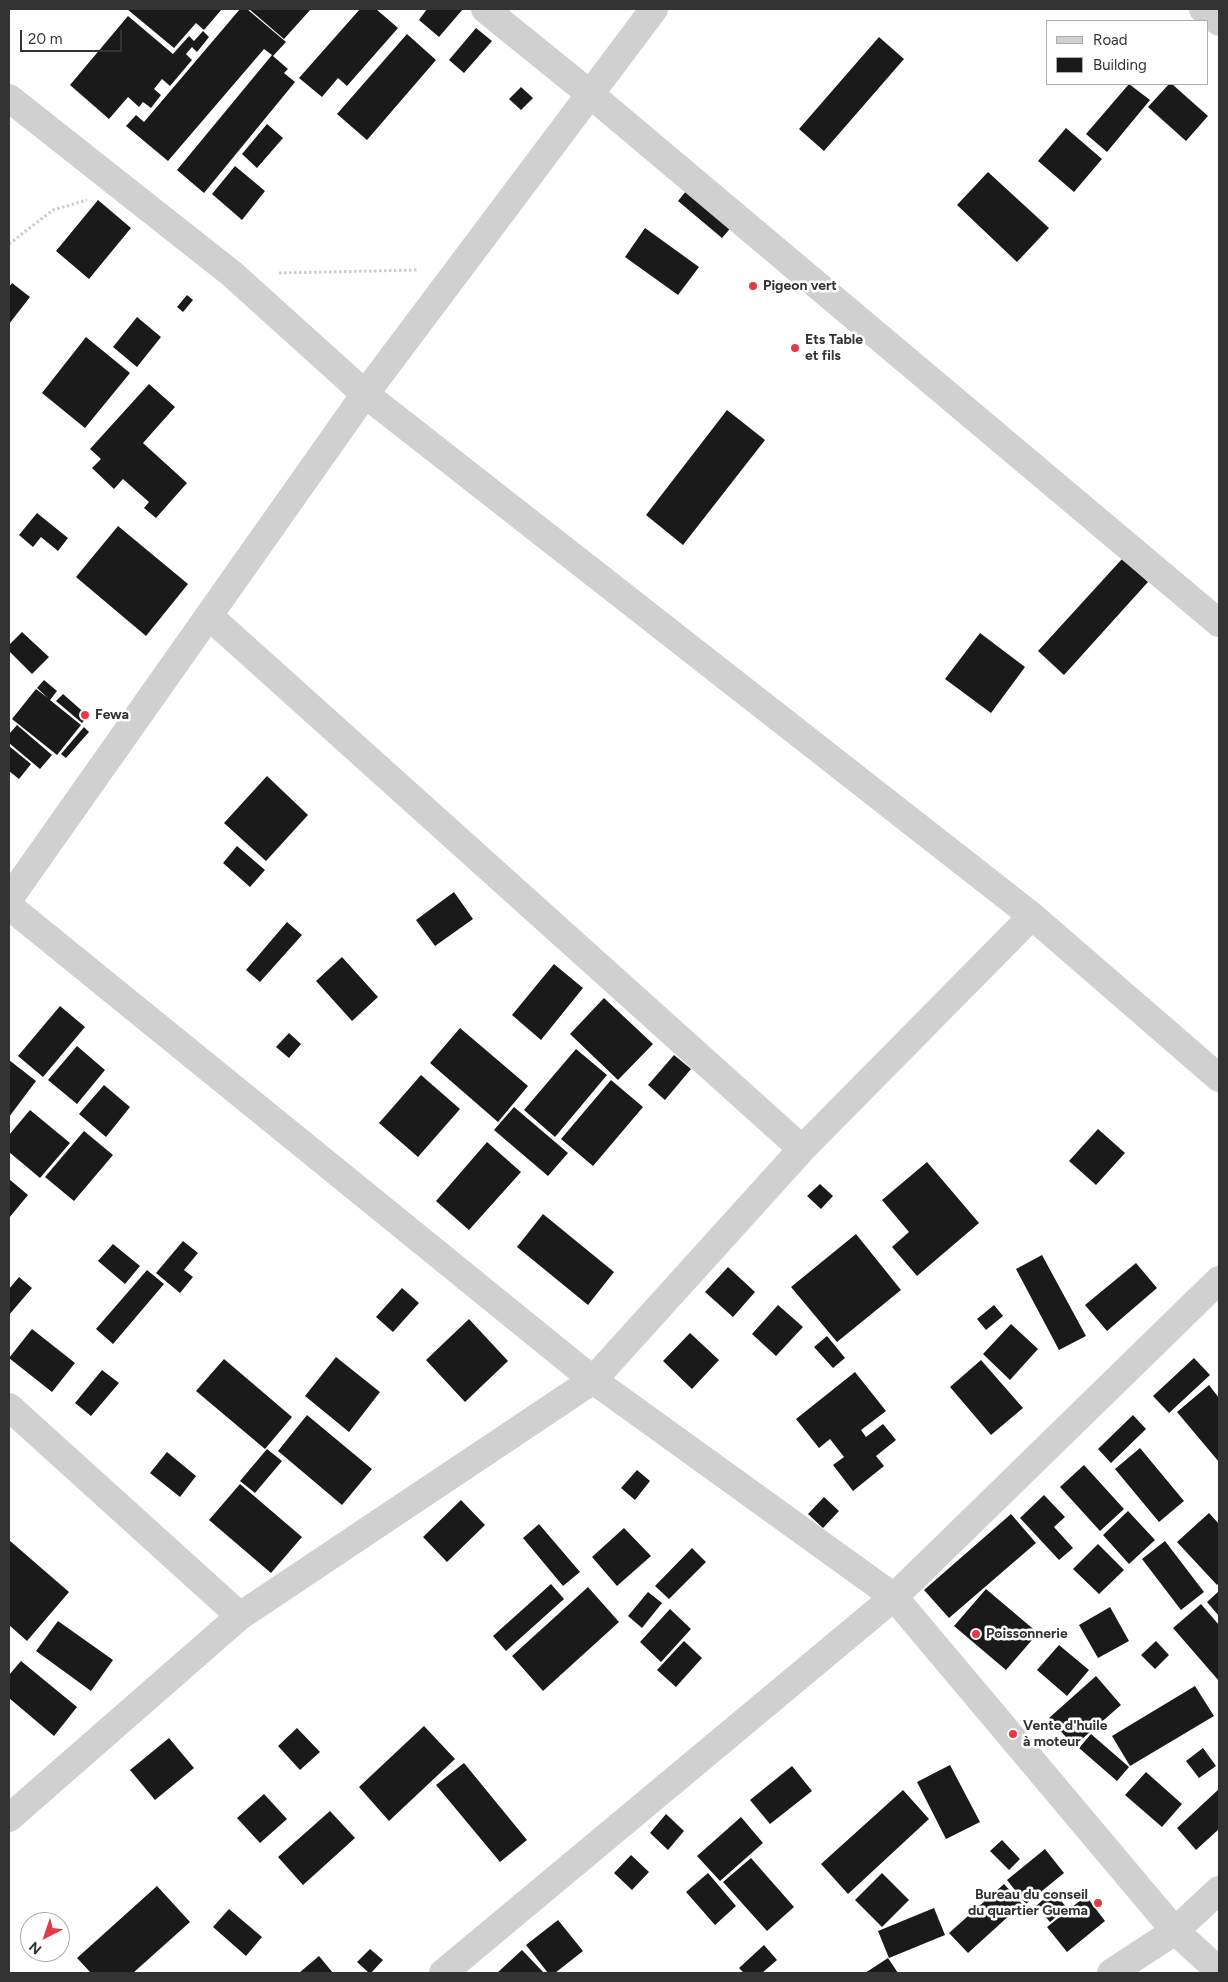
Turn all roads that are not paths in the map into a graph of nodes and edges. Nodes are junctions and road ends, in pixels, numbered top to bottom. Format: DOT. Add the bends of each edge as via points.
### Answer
graph roads {
  1 [pos="485,9"];
  2 [pos="654,9"];
  3 [pos="1203,9"];
  4 [pos="1219,22"];
  5 [pos="590,94"];
  6 [pos="9,98"];
  7 [pos="365,394"];
  8 [pos="209,616"];
  9 [pos="1219,623"];
  10 [pos="9,899"];
  11 [pos="9,906"];
  12 [pos="1032,916"];
  13 [pos="1219,1078"];
  14 [pos="802,1149"];
  15 [pos="1219,1280"];
  16 [pos="593,1380"];
  17 [pos="9,1407"];
  18 [pos="894,1597"];
  19 [pos="240,1616"];
  20 [pos="9,1818"];
  21 [pos="1219,1890"];
  22 [pos="1175,1931"];
  23 [pos="1219,1971"];
  24 [pos="443,1973"];
  25 [pos="1112,1973"];
  1 -- 5 [label="street"];
  2 -- 5 [label="street"];
  3 -- 4 [label="street"];
  5 -- 7 [label="street"];
  5 -- 9 [label="street"];
  6 -- 7 [label="street" via="232,274"];
  7 -- 8 [label="street"];
  7 -- 12 [label="street"];
  8 -- 10 [label="street"];
  8 -- 14 [label="street"];
  11 -- 16 [label="street"];
  12 -- 13 [label="street"];
  12 -- 14 [label="street"];
  14 -- 16 [label="street"];
  15 -- 18 [label="street"];
  16 -- 18 [label="street"];
  16 -- 19 [label="street"];
  17 -- 19 [label="street"];
  18 -- 22 [label="street"];
  18 -- 24 [label="street"];
  19 -- 20 [label="street"];
  21 -- 22 [label="street"];
  22 -- 23 [label="street"];
  22 -- 25 [label="street"];
}
